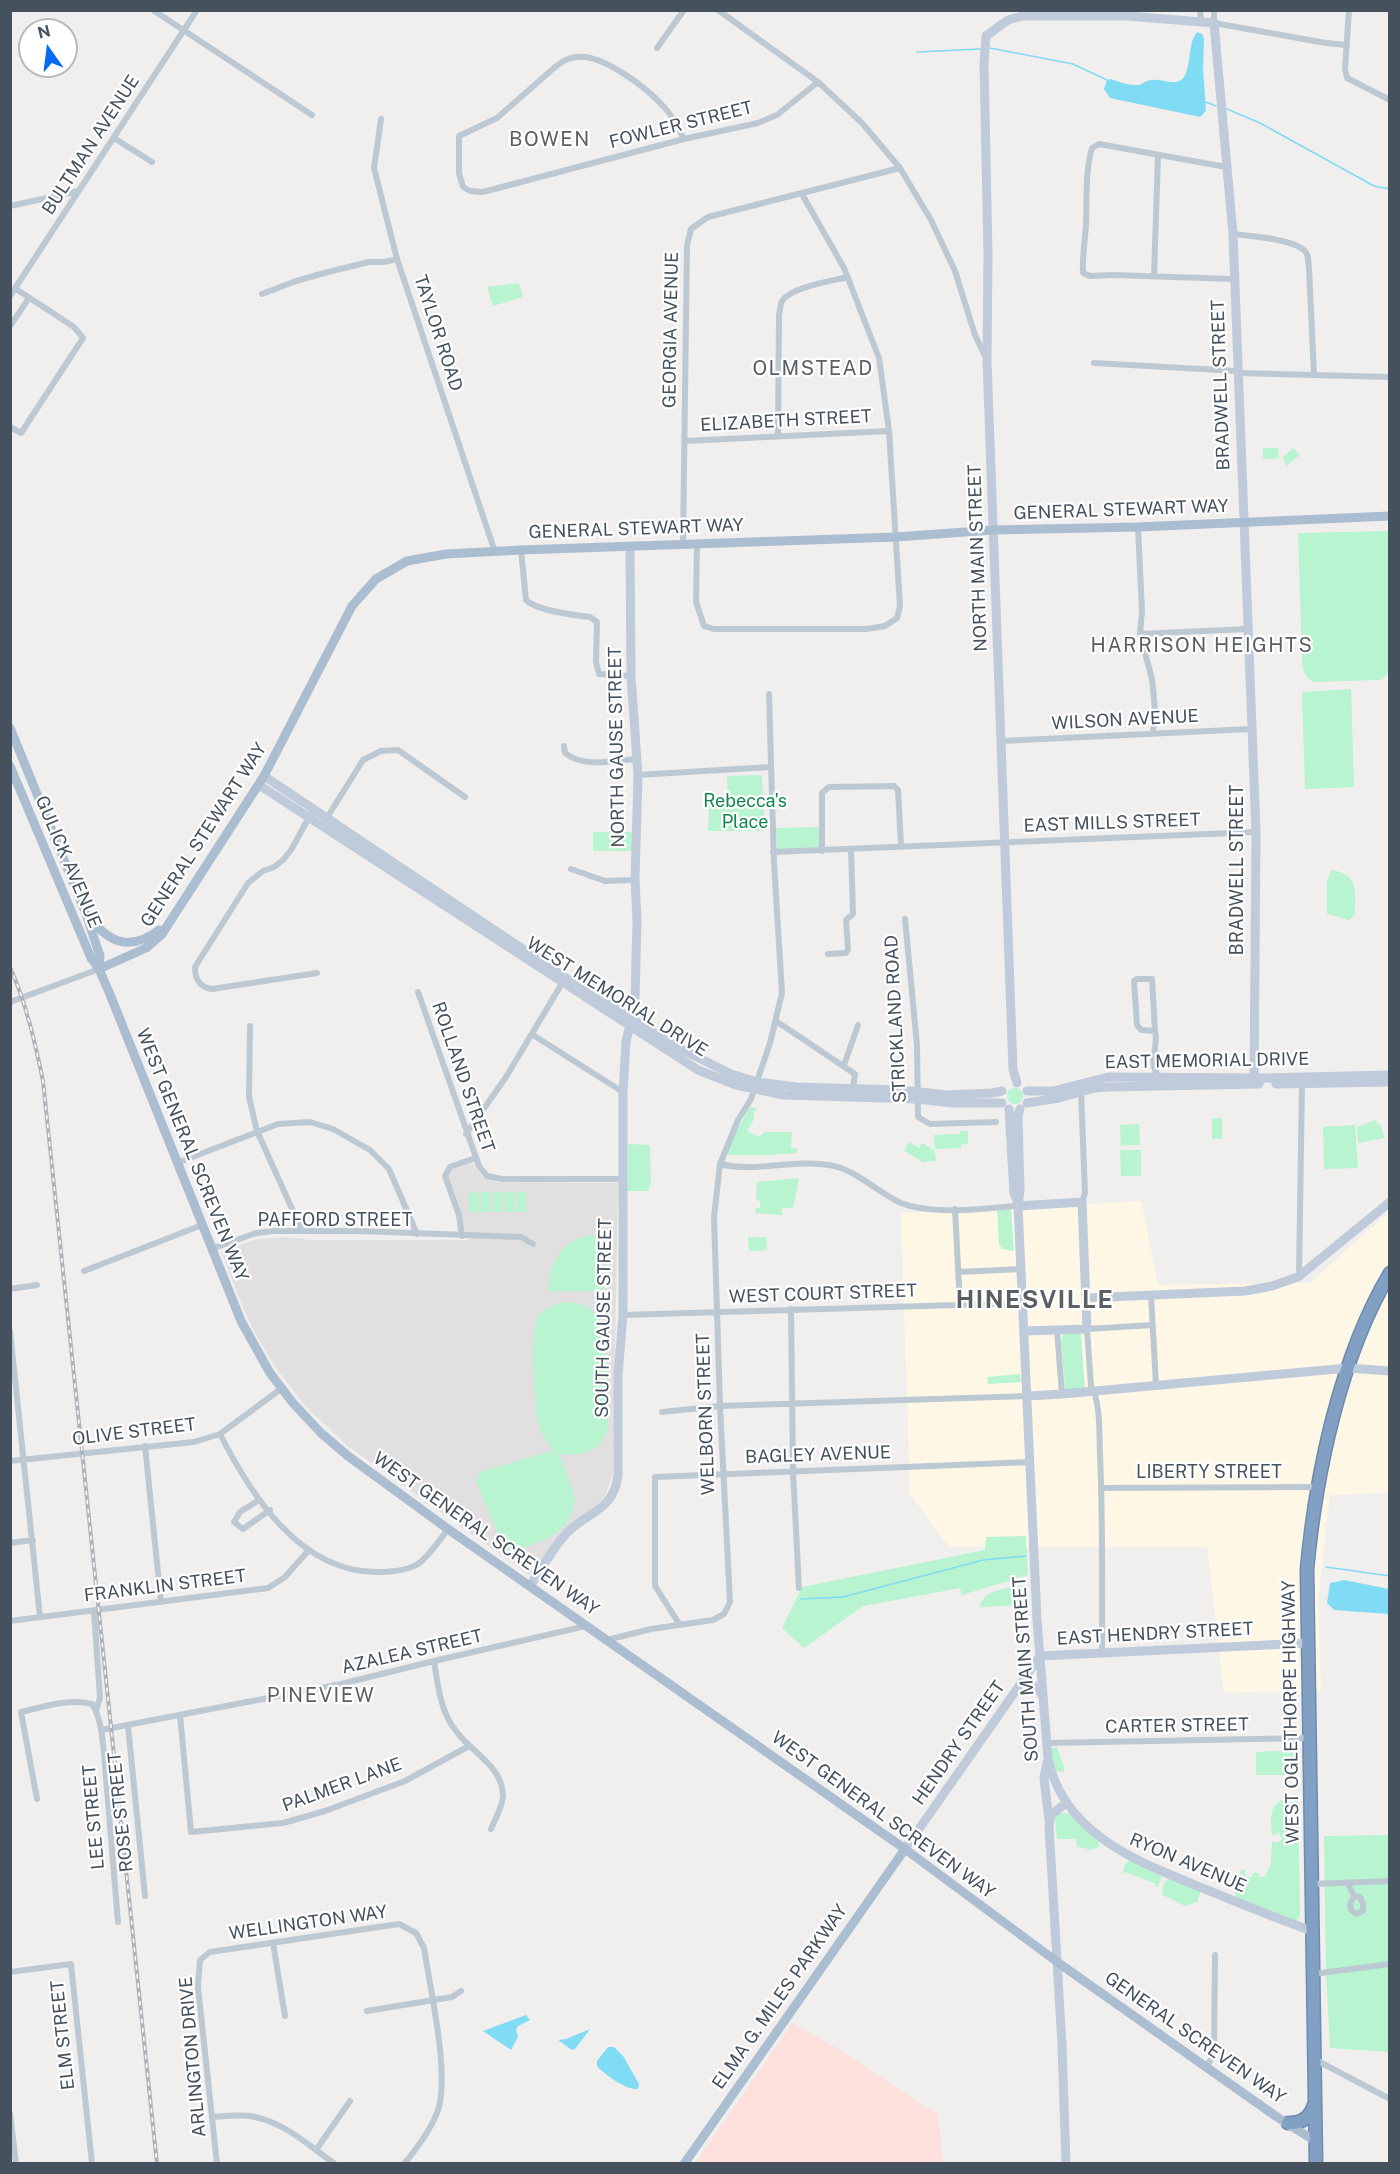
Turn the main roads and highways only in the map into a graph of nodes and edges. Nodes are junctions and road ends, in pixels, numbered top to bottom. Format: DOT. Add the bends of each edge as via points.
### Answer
graph roads {
  1 [pos="1389,516"];
  2 [pos="10,728"];
  3 [pos="10,766"];
  4 [pos="54,835"];
  5 [pos="41,840"];
  6 [pos="86,914"];
  7 [pos="169,923"];
  8 [pos="99,969"];
  9 [pos="1389,1274"];
  10 [pos="905,1849"];
  11 [pos="1057,1960"];
  12 [pos="1314,2104"];
  13 [pos="1287,2123"];
  14 [pos="1315,2140"];
  15 [pos="684,2163"];
  16 [pos="1316,2163"];
  1 -- 7 [label="main road, GENERAL STEWART WAY" via="521,550 415,559 391,569 356,601 262,781"];
  2 -- 4 [label="main road"];
  3 -- 5 [label="main road, GULICK AVENUE"];
  4 -- 5 [label="main road"];
  4 -- 6 [label="main road"];
  5 -- 8 [label="main road, GULICK AVENUE" via="90,958"];
  6 -- 7 [label="main road" via="107,936 124,942 148,938"];
  6 -- 8 [label="main road" via="100,956"];
  7 -- 8 [label="main road, GENERAL STEWART WAY" via="152,944"];
  8 -- 10 [label="main road, WEST GENERAL SCREVEN WAY" via="244,1327 264,1364 307,1419 338,1449 448,1529"];
  9 -- 12 [label="highway, WEST OGLETHORPE HIGHWAY" via="1348,1368 1330,1428 1317,1487 1307,1569"];
  10 -- 11 [label="main road, WEST GENERAL SCREVEN WAY"];
  10 -- 15 [label="main road, ELMA G. MILES PARKWAY"];
  11 -- 13 [label="main road, GENERAL SCREVEN WAY"];
  12 -- 13 [label="highway" via="1305,2120"];
  12 -- 14 [label="highway, WEST OGLETHORPE HIGHWAY"];
  13 -- 14 [label="main road, GENERAL SCREVEN WAY"];
  14 -- 16 [label="highway, WEST OGLETHORPE HIGHWAY"];
}
